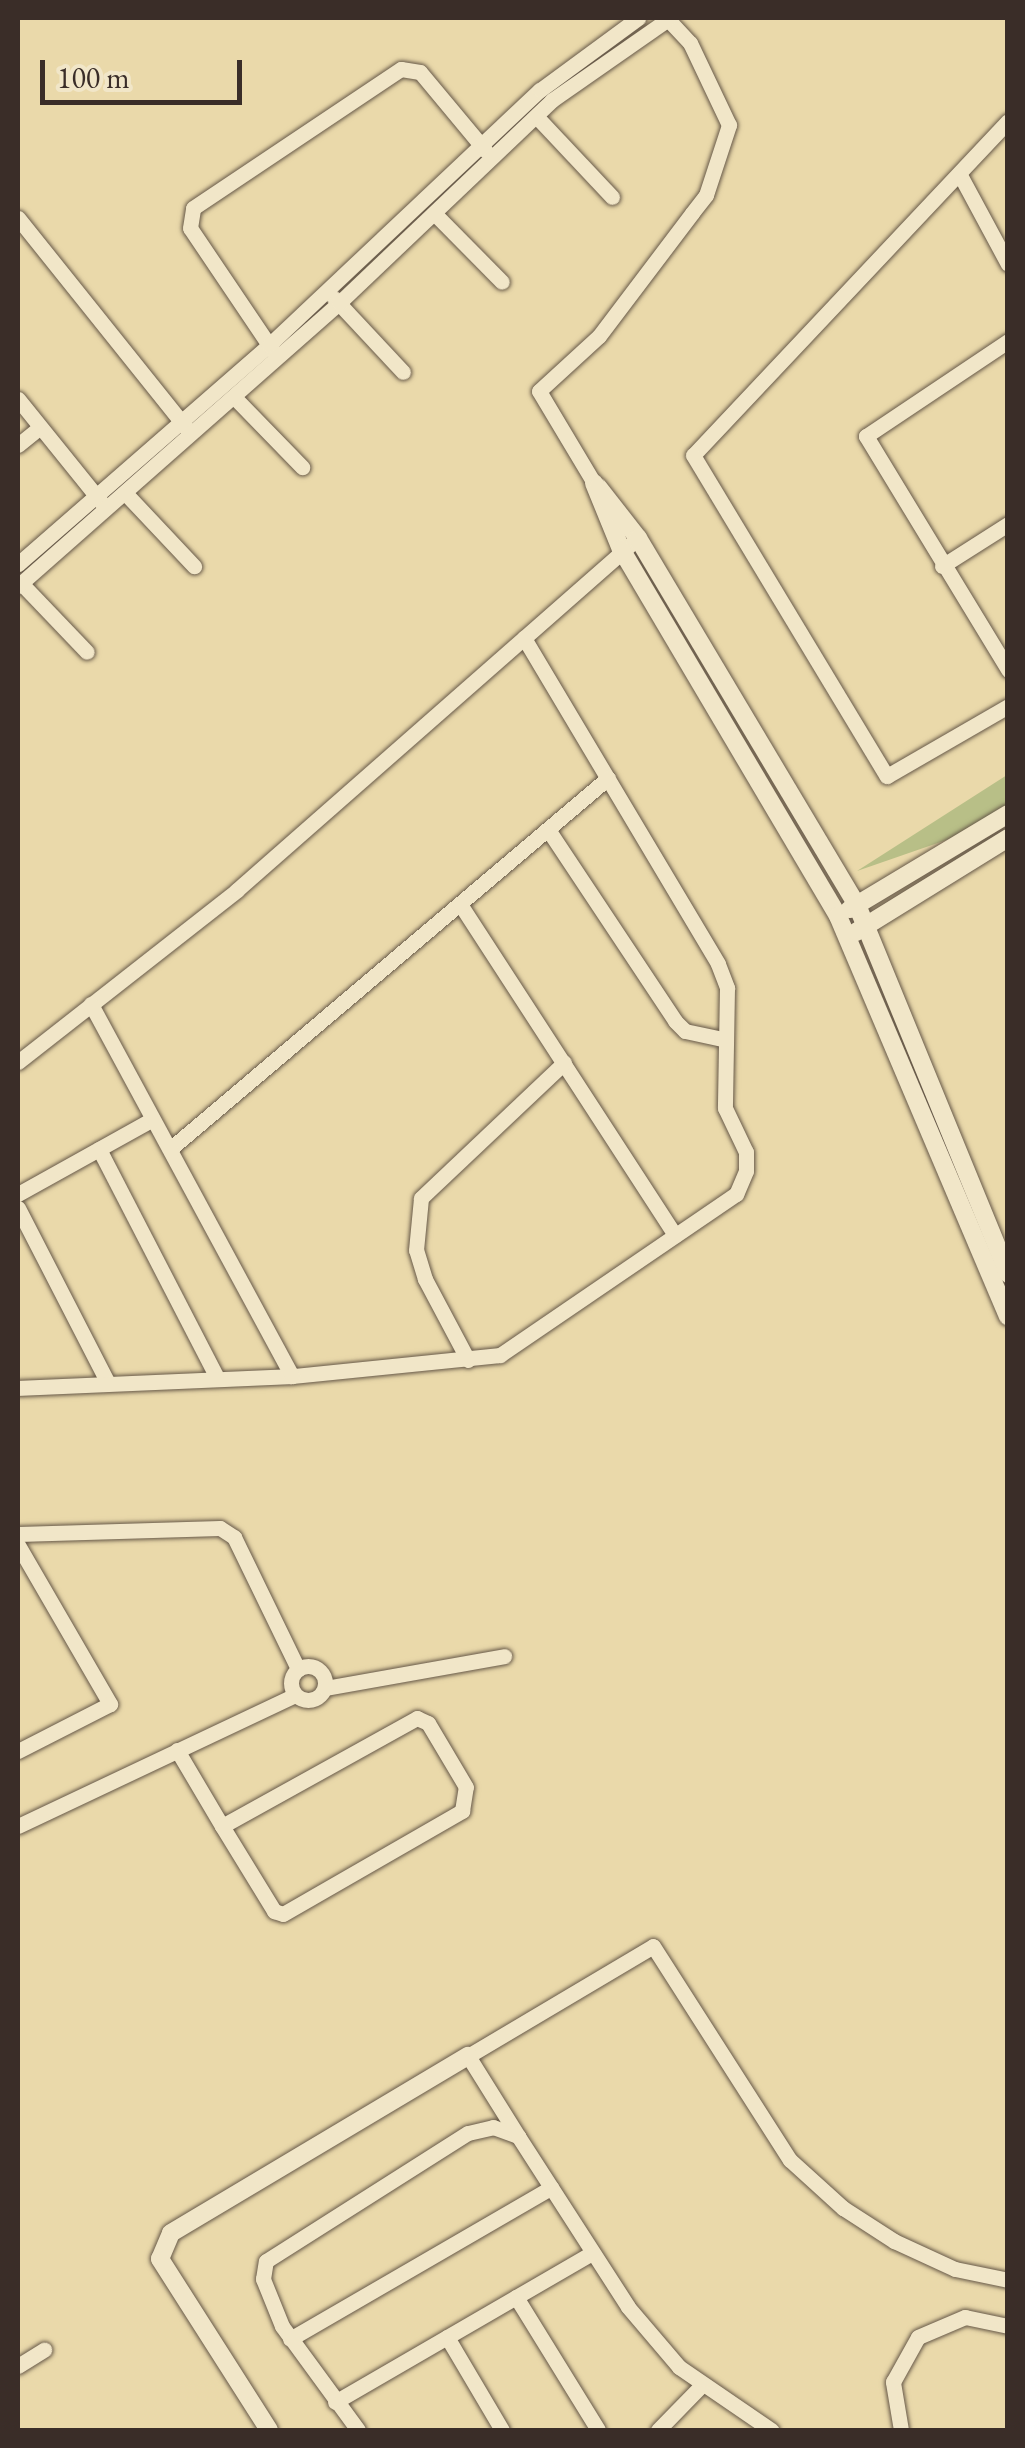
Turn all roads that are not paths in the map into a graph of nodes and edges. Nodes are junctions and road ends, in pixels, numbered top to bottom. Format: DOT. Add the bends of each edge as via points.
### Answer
graph roads {
  1 [pos="638,18"];
  2 [pos="668,18"];
  3 [pos="536,116"];
  4 [pos="1008,121"];
  5 [pos="486,151"];
  6 [pos="960,175"];
  7 [pos="612,197"];
  8 [pos="435,214"];
  9 [pos="18,218"];
  10 [pos="1008,264"];
  11 [pos="502,282"];
  12 [pos="334,297"];
  13 [pos="1008,341"];
  14 [pos="274,352"];
  15 [pos="404,372"];
  16 [pos="234,398"];
  17 [pos="18,399"];
  18 [pos="39,428"];
  19 [pos="187,429"];
  20 [pos="18,445"];
  21 [pos="302,467"];
  22 [pos="594,483"];
  23 [pos="127,494"];
  24 [pos="103,504"];
  25 [pos="1008,524"];
  26 [pos="638,538"];
  27 [pos="621,548"];
  28 [pos="18,564"];
  29 [pos="194,566"];
  30 [pos="942,566"];
  31 [pos="19,584"];
  32 [pos="524,638"];
  33 [pos="87,652"];
  34 [pos="1008,670"];
  35 [pos="1008,706"];
  36 [pos="608,778"];
  37 [pos="1008,814"];
  38 [pos="548,831"];
  39 [pos="1008,838"];
  40 [pos="460,904"];
  41 [pos="857,905"];
  42 [pos="838,916"];
  43 [pos="866,926"];
  44 [pos="847,938"];
  45 [pos="91,1004"];
  46 [pos="724,1039"];
  47 [pos="18,1062"];
  48 [pos="564,1063"];
  49 [pos="154,1119"];
  50 [pos="99,1149"];
  51 [pos="170,1149"];
  52 [pos="18,1194"];
  53 [pos="18,1208"];
  54 [pos="676,1235"];
  55 [pos="1008,1274"];
  56 [pos="1008,1316"];
  57 [pos="468,1360"];
  58 [pos="216,1376"];
  59 [pos="292,1376"];
  60 [pos="108,1383"];
  61 [pos="18,1388"];
  62 [pos="18,1534"];
  63 [pos="18,1545"];
  64 [pos="504,1656"];
  65 [pos="298,1668"];
  66 [pos="325,1688"];
  67 [pos="295,1696"];
  68 [pos="20,1744"];
  69 [pos="177,1750"];
  70 [pos="18,1826"];
  71 [pos="222,1826"];
  72 [pos="468,2056"];
  73 [pos="518,2136"];
  74 [pos="552,2188"];
  75 [pos="592,2253"];
  76 [pos="1008,2280"];
  77 [pos="516,2297"];
  78 [pos="1008,2326"];
  79 [pos="447,2337"];
  80 [pos="290,2339"];
  81 [pos="44,2350"];
  82 [pos="18,2366"];
  83 [pos="701,2386"];
  84 [pos="334,2402"];
  85 [pos="269,2430"];
  86 [pos="358,2430"];
  87 [pos="502,2430"];
  88 [pos="598,2430"];
  89 [pos="658,2430"];
  90 [pos="771,2430"];
  91 [pos="900,2430"];
  1 -- 5 [label="street" via="540,90"];
  2 -- 3 [label="street"];
  2 -- 22 [label="street" via="690,43 729,125 692,213 599,336 540,390"];
  3 -- 5 [label="street"];
  3 -- 7 [label="street"];
  4 -- 6 [label="street"];
  5 -- 8 [label="street"];
  5 -- 12 [label="street"];
  5 -- 14 [label="street" via="420,72 401,69 193,208 190,228"];
  6 -- 10 [label="street"];
  6 -- 35 [label="street" via="693,454 887,776"];
  8 -- 11 [label="street"];
  8 -- 12 [label="street"];
  9 -- 19 [label="street"];
  12 -- 14 [label="street"];
  12 -- 15 [label="street"];
  13 -- 30 [label="street" via="866,436"];
  14 -- 16 [label="street"];
  14 -- 19 [label="street"];
  16 -- 19 [label="street"];
  16 -- 21 [label="street"];
  17 -- 18 [label="street"];
  18 -- 20 [label="street"];
  18 -- 24 [label="street"];
  19 -- 23 [label="street"];
  19 -- 24 [label="street"];
  22 -- 26 [label="street"];
  22 -- 27 [label="street"];
  23 -- 24 [label="street"];
  23 -- 29 [label="street"];
  24 -- 28 [label="street"];
  24 -- 31 [label="street"];
  25 -- 30 [label="street"];
  26 -- 27 [label="street"];
  26 -- 41 [label="street"];
  27 -- 32 [label="street"];
  27 -- 42 [label="street"];
  30 -- 34 [label="street"];
  31 -- 33 [label="street"];
  32 -- 36 [label="street"];
  32 -- 45 [label="street" via="236,890"];
  36 -- 38 [label="street"];
  36 -- 46 [label="street" via="718,964 727,988"];
  37 -- 41 [label="street"];
  38 -- 40 [label="street"];
  38 -- 46 [label="street" via="675,1020 685,1031"];
  39 -- 43 [label="street"];
  40 -- 48 [label="street"];
  40 -- 51 [label="street"];
  41 -- 42 [label="street"];
  41 -- 43 [label="street"];
  42 -- 44 [label="street"];
  43 -- 44 [label="street"];
  43 -- 55 [label="street"];
  44 -- 56 [label="street"];
  45 -- 47 [label="street"];
  45 -- 49 [label="street"];
  46 -- 54 [label="street" via="725,1108 746,1152 746,1171 736,1194"];
  48 -- 54 [label="street"];
  48 -- 57 [label="street" via="421,1198 420,1264"];
  49 -- 50 [label="street"];
  49 -- 51 [label="street"];
  50 -- 52 [label="street"];
  50 -- 58 [label="street"];
  51 -- 59 [label="street"];
  53 -- 60 [label="street"];
  54 -- 57 [label="street" via="500,1355"];
  57 -- 59 [label="street"];
  58 -- 59 [label="street"];
  58 -- 60 [label="street"];
  60 -- 61 [label="street"];
  62 -- 65 [label="street" via="220,1528 234,1537"];
  63 -- 68 [label="street" via="110,1704"];
  64 -- 66 [label="street"];
  65 -- 66 [label="street" via="316,1668"];
  65 -- 67 [label="street" via="291,1678"];
  66 -- 67 [label="street" via="312,1700"];
  67 -- 69 [label="street"];
  69 -- 70 [label="street"];
  69 -- 71 [label="street"];
  71 -- 71 [label="street" via="416,1718 428,1723 466,1787 462,1811 283,1914 274,1912"];
  72 -- 73 [label="street"];
  72 -- 76 [label="street" via="654,1946 790,2160 842,2208 894,2241 956,2270"];
  72 -- 85 [label="street" via="172,2233 160,2259"];
  73 -- 74 [label="street"];
  73 -- 80 [label="street" via="493,2127 468,2132 282,2246 266,2261 262,2279"];
  74 -- 75 [label="street"];
  74 -- 80 [label="street"];
  75 -- 77 [label="street"];
  75 -- 83 [label="street" via="628,2307"];
  77 -- 79 [label="street"];
  77 -- 88 [label="street"];
  78 -- 91 [label="street" via="965,2317 918,2337 893,2382"];
  79 -- 84 [label="street"];
  79 -- 87 [label="street"];
  80 -- 84 [label="street"];
  81 -- 82 [label="street"];
  83 -- 89 [label="street"];
  83 -- 90 [label="street"];
  84 -- 86 [label="street"];
}
